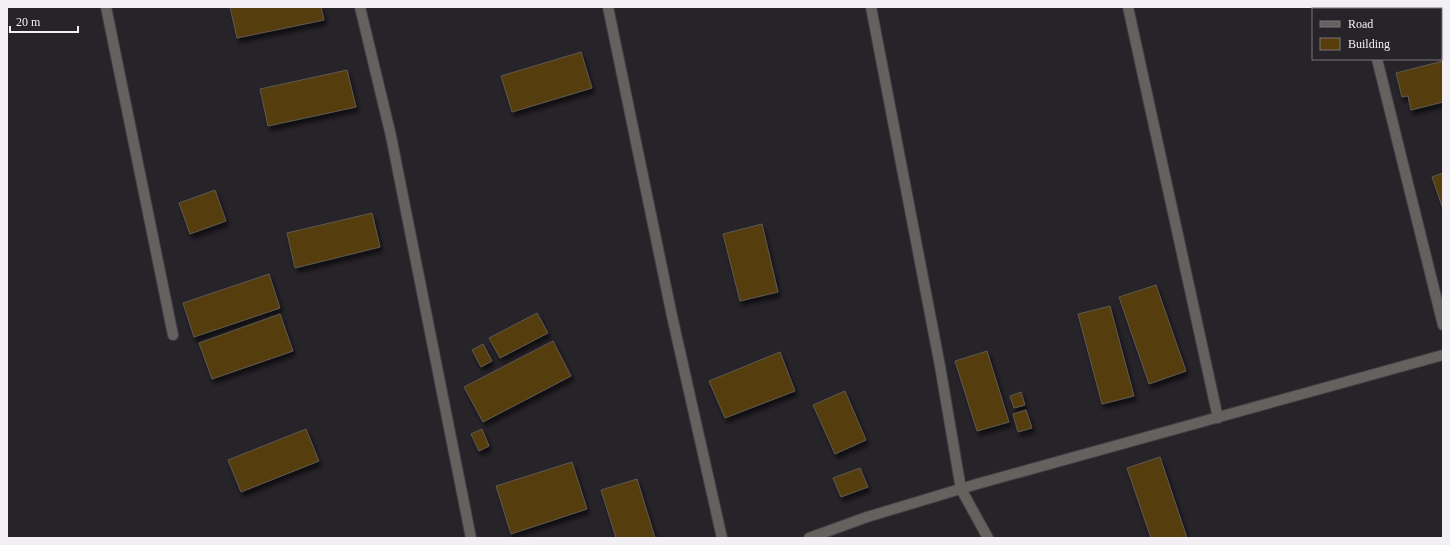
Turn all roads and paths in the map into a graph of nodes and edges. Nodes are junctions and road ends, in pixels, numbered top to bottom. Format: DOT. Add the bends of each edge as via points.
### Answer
graph roads {
  1 [pos="106,7"];
  2 [pos="360,7"];
  3 [pos="608,7"];
  4 [pos="871,7"];
  5 [pos="1128,7"];
  6 [pos="1377,60"];
  7 [pos="1443,325"];
  8 [pos="173,335"];
  9 [pos="1443,355"];
  10 [pos="1218,418"];
  11 [pos="961,489"];
  12 [pos="471,538"];
  13 [pos="722,538"];
  14 [pos="809,538"];
  15 [pos="988,538"];
  1 -- 8 [label="street"];
  2 -- 12 [label="street" via="391,136"];
  3 -- 13 [label="street" via="672,316"];
  4 -- 11 [label="street"];
  5 -- 10 [label="street"];
  6 -- 7 [label="street"];
  9 -- 10 [label="street"];
  10 -- 11 [label="street"];
  11 -- 14 [label="street"];
  11 -- 15 [label="street"];
}
